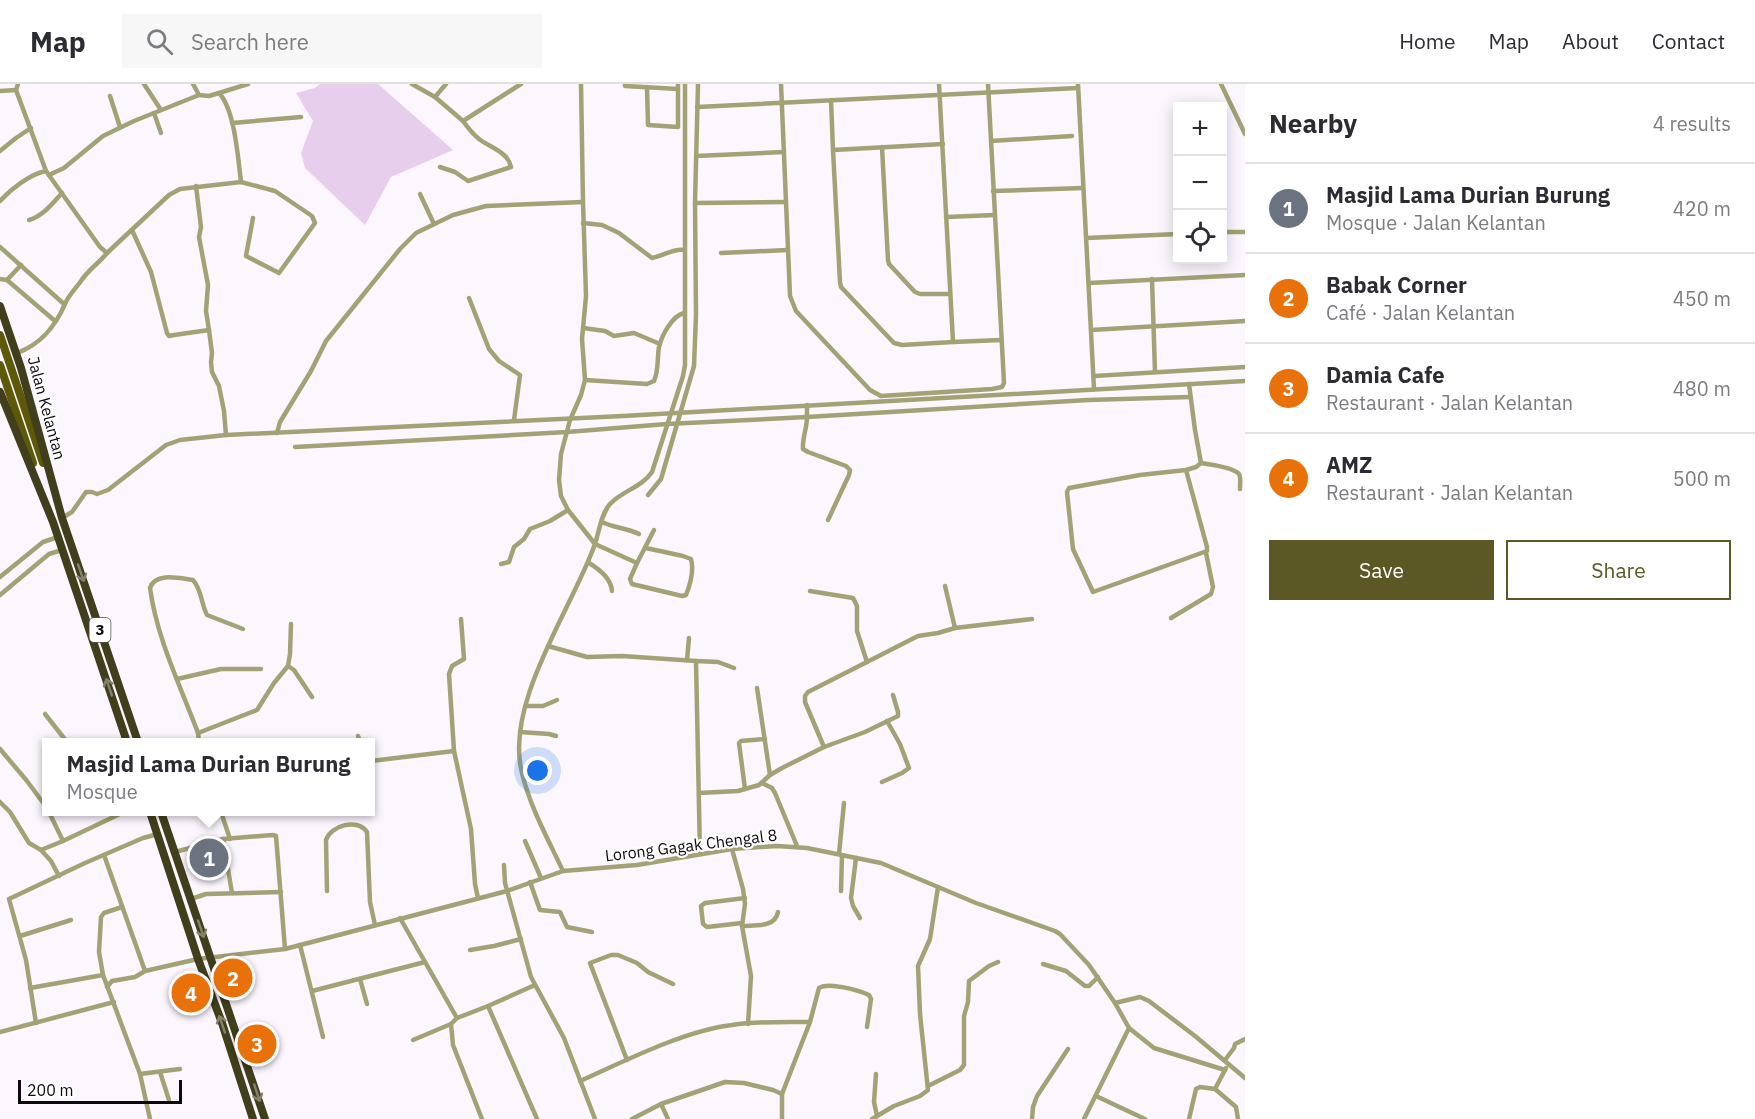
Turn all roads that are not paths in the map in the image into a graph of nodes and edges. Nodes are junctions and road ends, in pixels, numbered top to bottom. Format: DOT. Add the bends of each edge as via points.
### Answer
graph roads {
  1 [pos="18,84"];
  2 [pos="144,84"];
  3 [pos="193,84"];
  4 [pos="248,84"];
  5 [pos="412,84"];
  6 [pos="446,84"];
  7 [pos="521,84"];
  8 [pos="581,84"];
  9 [pos="625,84"];
  10 [pos="685,84"];
  11 [pos="698,84"];
  12 [pos="781,84"];
  13 [pos="939,84"];
  14 [pos="988,84"];
  15 [pos="1221,84"];
  16 [pos="678,86"];
  17 [pos="1078,86"];
  18 [pos="647,87"];
  19 [pos="16,90"];
  20 [pos="0,91"];
  21 [pos="988,93"];
  22 [pos="220,94"];
  23 [pos="199,95"];
  24 [pos="110,96"];
  25 [pos="939,96"];
  26 [pos="435,97"];
  27 [pos="831,100"];
  28 [pos="782,102"];
  29 [pos="697,107"];
  30 [pos="161,110"];
  31 [pos="154,113"];
  32 [pos="301,117"];
  33 [pos="463,121"];
  34 [pos="231,123"];
  35 [pos="120,127"];
  36 [pos="31,128"];
  37 [pos="161,133"];
  38 [pos="1245,134"];
  39 [pos="1072,136"];
  40 [pos="991,141"];
  41 [pos="943,144"];
  42 [pos="882,147"];
  43 [pos="833,150"];
  44 [pos="0,151"];
  45 [pos="784,152"];
  46 [pos="696,156"];
  47 [pos="440,167"];
  48 [pos="48,173"];
  49 [pos="241,182"];
  50 [pos="196,186"];
  51 [pos="1083,188"];
  52 [pos="993,191"];
  53 [pos="62,193"];
  54 [pos="420,194"];
  55 [pos="0,201"];
  56 [pos="583,202"];
  57 [pos="786,202"];
  58 [pos="695,203"];
  59 [pos="995,215"];
  60 [pos="946,217"];
  61 [pos="253,218"];
  62 [pos="29,220"];
  63 [pos="583,223"];
  64 [pos="434,224"];
  65 [pos="132,230"];
  66 [pos="1245,231"];
  67 [pos="1227,232"];
  68 [pos="1173,234"];
  69 [pos="1086,238"];
  70 [pos="0,247"];
  71 [pos="684,250"];
  72 [pos="787,250"];
  73 [pos="107,253"];
  74 [pos="721,253"];
  75 [pos="21,265"];
  76 [pos="1245,275"];
  77 [pos="0,279"];
  78 [pos="1152,279"];
  79 [pos="7,280"];
  80 [pos="1089,283"];
  81 [pos="949,294"];
  82 [pos="469,298"];
  83 [pos="64,304"];
  84 [pos="0,306"];
  85 [pos="685,306"];
  86 [pos="695,306"];
  87 [pos="684,313"];
  88 [pos="54,321"];
  89 [pos="1245,321"];
  90 [pos="1153,326"];
  91 [pos="583,328"];
  92 [pos="209,330"];
  93 [pos="1091,330"];
  94 [pos="0,335"];
  95 [pos="1001,340"];
  96 [pos="953,342"];
  97 [pos="660,344"];
  98 [pos="17,353"];
  99 [pos="0,365"];
  100 [pos="1245,367"];
  101 [pos="1155,372"];
  102 [pos="1094,376"];
  103 [pos="585,380"];
  104 [pos="1245,381"];
  105 [pos="1189,384"];
  106 [pos="1094,388"];
  107 [pos="0,392"];
  108 [pos="992,392"];
  109 [pos="1190,397"];
  110 [pos="807,405"];
  111 [pos="676,412"];
  112 [pos="807,417"];
  113 [pos="570,419"];
  114 [pos="514,420"];
  115 [pos="672,424"];
  116 [pos="392,427"];
  117 [pos="361,428"];
  118 [pos="567,431"];
  119 [pos="277,433"];
  120 [pos="226,435"];
  121 [pos="392,441"];
  122 [pos="361,443"];
  123 [pos="295,447"];
  124 [pos="1201,463"];
  125 [pos="1186,470"];
  126 [pos="653,481"];
  127 [pos="1240,489"];
  128 [pos="648,495"];
  129 [pos="568,510"];
  130 [pos="62,518"];
  131 [pos="828,520"];
  132 [pos="52,522"];
  133 [pos="602,522"];
  134 [pos="654,530"];
  135 [pos="639,534"];
  136 [pos="58,537"];
  137 [pos="596,544"];
  138 [pos="646,548"];
  139 [pos="62,550"];
  140 [pos="1206,553"];
  141 [pos="589,563"];
  142 [pos="637,563"];
  143 [pos="501,564"];
  144 [pos="1,574"];
  145 [pos="945,586"];
  146 [pos="612,591"];
  147 [pos="810,591"];
  148 [pos="0,595"];
  149 [pos="1171,618"];
  150 [pos="461,619"];
  151 [pos="1032,620"];
  152 [pos="291,624"];
  153 [pos="955,628"];
  154 [pos="243,629"];
  155 [pos="689,638"];
  156 [pos="548,646"];
  157 [pos="687,660"];
  158 [pos="696,661"];
  159 [pos="867,662"];
  160 [pos="288,666"];
  161 [pos="734,668"];
  162 [pos="261,669"];
  163 [pos="177,680"];
  164 [pos="757,688"];
  165 [pos="892,695"];
  166 [pos="312,698"];
  167 [pos="557,700"];
  168 [pos="526,706"];
  169 [pos="45,714"];
  170 [pos="887,721"];
  171 [pos="520,732"];
  172 [pos="198,733"];
  173 [pos="556,736"];
  174 [pos="64,738"];
  175 [pos="126,738"];
  176 [pos="137,738"];
  177 [pos="199,738"];
  178 [pos="765,739"];
  179 [pos="824,747"];
  180 [pos="0,749"];
  181 [pos="454,751"];
  182 [pos="375,761"];
  183 [pos="770,775"];
  184 [pos="882,782"];
  185 [pos="762,783"];
  186 [pos="745,789"];
  187 [pos="699,793"];
  188 [pos="0,802"];
  189 [pos="42,802"];
  190 [pos="844,802"];
  191 [pos="51,816"];
  192 [pos="151,816"];
  193 [pos="162,816"];
  194 [pos="222,816"];
  195 [pos="111,817"];
  196 [pos="158,834"];
  197 [pos="223,839"];
  198 [pos="230,839"];
  199 [pos="525,841"];
  200 [pos="63,842"];
  201 [pos="798,846"];
  202 [pos="41,850"];
  203 [pos="175,852"];
  204 [pos="734,852"];
  205 [pos="700,854"];
  206 [pos="841,854"];
  207 [pos="104,855"];
  208 [pos="856,858"];
  209 [pos="504,865"];
  210 [pos="563,871"];
  211 [pos="59,876"];
  212 [pos="541,878"];
  213 [pos="530,882"];
  214 [pos="327,891"];
  215 [pos="507,891"];
  216 [pos="841,891"];
  217 [pos="936,891"];
  218 [pos="281,892"];
  219 [pos="232,893"];
  220 [pos="478,898"];
  221 [pos="745,898"];
  222 [pos="191,899"];
  223 [pos="122,907"];
  224 [pos="778,912"];
  225 [pos="400,918"];
  226 [pos="860,918"];
  227 [pos="71,920"];
  228 [pos="742,924"];
  229 [pos="375,925"];
  230 [pos="592,932"];
  231 [pos="20,936"];
  232 [pos="521,939"];
  233 [pos="300,945"];
  234 [pos="285,949"];
  235 [pos="470,950"];
  236 [pos="211,958"];
  237 [pos="198,959"];
  238 [pos="425,962"];
  239 [pos="998,962"];
  240 [pos="1043,963"];
  241 [pos="145,971"];
  242 [pos="103,975"];
  243 [pos="1098,977"];
  244 [pos="360,979"];
  245 [pos="673,984"];
  246 [pos="536,985"];
  247 [pos="107,987"];
  248 [pos="30,988"];
  249 [pos="312,991"];
  250 [pos="114,1002"];
  251 [pos="1115,1003"];
  252 [pos="367,1004"];
  253 [pos="488,1006"];
  254 [pos="457,1018"];
  255 [pos="810,1022"];
  256 [pos="36,1023"];
  257 [pos="451,1024"];
  258 [pos="748,1024"];
  259 [pos="867,1027"];
  260 [pos="1129,1028"];
  261 [pos="0,1032"];
  262 [pos="323,1037"];
  263 [pos="1245,1039"];
  264 [pos="413,1040"];
  265 [pos="1068,1049"];
  266 [pos="627,1060"];
  267 [pos="1226,1062"];
  268 [pos="180,1069"];
  269 [pos="1225,1070"];
  270 [pos="160,1072"];
  271 [pos="140,1074"];
  272 [pos="876,1074"];
  273 [pos="1245,1078"];
  274 [pos="580,1081"];
  275 [pos="928,1086"];
  276 [pos="1215,1089"];
  277 [pos="782,1094"];
  278 [pos="1096,1096"];
  279 [pos="169,1100"];
  280 [pos="660,1104"];
  281 [pos="875,1118"];
  282 [pos="150,1119"];
  283 [pos="253,1119"];
  284 [pos="265,1119"];
  285 [pos="483,1119"];
  286 [pos="537,1119"];
  287 [pos="595,1119"];
  288 [pos="632,1119"];
  289 [pos="668,1119"];
  290 [pos="782,1119"];
  291 [pos="1032,1119"];
  292 [pos="1084,1119"];
  293 [pos="1145,1119"];
  294 [pos="1189,1119"];
  295 [pos="1238,1119"];
  1 -- 19 [label="street"];
  2 -- 30 [label="street"];
  3 -- 23 [label="street"];
  4 -- 22 [label="street"];
  5 -- 26 [label="street"];
  6 -- 26 [label="street"];
  7 -- 33 [label="street"];
  8 -- 56 [label="street"];
  9 -- 18 [label="street"];
  10 -- 71 [label="street"];
  11 -- 29 [label="street"];
  12 -- 28 [label="street"];
  13 -- 25 [label="street"];
  14 -- 21 [label="street"];
  15 -- 38 [label="street"];
  16 -- 18 [label="street"];
  16 -- 18 [label="street" via="678,127 647,123"];
  17 -- 21 [label="street"];
  17 -- 51 [label="street"];
  19 -- 20 [label="street"];
  19 -- 36 [label="street"];
  21 -- 25 [label="street"];
  21 -- 40 [label="street"];
  22 -- 23 [label="street"];
  22 -- 34 [label="street"];
  23 -- 30 [label="street"];
  24 -- 35 [label="street"];
  25 -- 27 [label="street"];
  25 -- 41 [label="street"];
  26 -- 33 [label="street"];
  27 -- 28 [label="street"];
  27 -- 43 [label="street"];
  28 -- 29 [label="street"];
  28 -- 45 [label="street"];
  29 -- 46 [label="street"];
  30 -- 31 [label="street"];
  31 -- 35 [label="street"];
  31 -- 37 [label="street"];
  32 -- 34 [label="street"];
  33 -- 47 [label="street" via="512,166 468,181"];
  34 -- 49 [label="street"];
  35 -- 48 [label="street" via="64,168"];
  36 -- 44 [label="street"];
  36 -- 48 [label="street"];
  39 -- 40 [label="street"];
  40 -- 52 [label="street"];
  41 -- 42 [label="street"];
  41 -- 60 [label="street"];
  42 -- 43 [label="street"];
  42 -- 81 [label="street" via="889,264 915,292"];
  43 -- 96 [label="street" via="841,287 894,343"];
  45 -- 46 [label="street"];
  45 -- 57 [label="street"];
  46 -- 58 [label="street"];
  48 -- 53 [label="street"];
  48 -- 55 [label="street" via="39,173"];
  49 -- 50 [label="street"];
  49 -- 61 [label="street" via="275,191 312,216 315,223 279,273 246,256"];
  50 -- 65 [label="street" via="169,195"];
  50 -- 92 [label="street" via="199,237 208,285"];
  51 -- 52 [label="street"];
  51 -- 69 [label="street"];
  52 -- 59 [label="street"];
  53 -- 62 [label="street" via="46,210"];
  53 -- 73 [label="street"];
  54 -- 64 [label="street"];
  56 -- 63 [label="street"];
  56 -- 64 [label="street" via="486,206 453,214"];
  57 -- 58 [label="street"];
  57 -- 72 [label="street"];
  58 -- 86 [label="street"];
  59 -- 60 [label="street"];
  59 -- 95 [label="street"];
  60 -- 81 [label="street"];
  63 -- 71 [label="street" via="602,225 619,233 652,258"];
  63 -- 91 [label="street"];
  64 -- 119 [label="street" via="406,242 326,341"];
  65 -- 73 [label="street"];
  65 -- 92 [label="street" via="152,272 166,333 169,336"];
  66 -- 67 [label="street"];
  68 -- 69 [label="street"];
  69 -- 80 [label="street"];
  70 -- 75 [label="street"];
  71 -- 85 [label="street"];
  72 -- 74 [label="street"];
  72 -- 108 [label="street" via="794,307 874,393 881,396"];
  73 -- 83 [label="street"];
  75 -- 79 [label="street"];
  75 -- 83 [label="street"];
  76 -- 78 [label="street"];
  77 -- 79 [label="street"];
  78 -- 80 [label="street"];
  78 -- 90 [label="street"];
  79 -- 88 [label="street"];
  80 -- 93 [label="street"];
  81 -- 96 [label="street"];
  82 -- 114 [label="street" via="489,349 520,375"];
  83 -- 88 [label="street"];
  84 -- 98 [label="highway, Jalan Kelantan / 3"];
  85 -- 86 [label="street"];
  85 -- 87 [label="street"];
  86 -- 111 [label="street" via="694,366"];
  87 -- 97 [label="street" via="675,318"];
  87 -- 111 [label="street" via="685,365"];
  88 -- 98 [label="street" via="44,338"];
  89 -- 90 [label="street"];
  90 -- 93 [label="street"];
  90 -- 101 [label="street"];
  91 -- 97 [label="street" via="614,336 634,333"];
  91 -- 103 [label="street"];
  92 -- 120 [label="street" via="212,372 219,386"];
  93 -- 102 [label="street"];
  94 -- 130 [label="main road, Jalan Kelantan / 3"];
  95 -- 96 [label="street"];
  95 -- 108 [label="street" via="1004,383"];
  97 -- 103 [label="street" via="657,374 650,383"];
  98 -- 130 [label="highway, Jalan Kelantan / 3"];
  99 -- 132 [label="main road, Jalan Kelantan / 3"];
  100 -- 101 [label="street"];
  101 -- 102 [label="street"];
  102 -- 106 [label="street"];
  103 -- 113 [label="street"];
  104 -- 105 [label="street"];
  105 -- 106 [label="street"];
  105 -- 109 [label="street"];
  106 -- 108 [label="street"];
  107 -- 132 [label="highway, Jalan Kelantan / 3"];
  108 -- 110 [label="street"];
  109 -- 112 [label="street"];
  109 -- 124 [label="street"];
  110 -- 111 [label="street"];
  110 -- 112 [label="street"];
  111 -- 113 [label="street"];
  111 -- 115 [label="street"];
  111 -- 115 [label="street"];
  112 -- 115 [label="street"];
  112 -- 131 [label="street" via="803,449 850,470"];
  113 -- 114 [label="street"];
  113 -- 118 [label="street"];
  114 -- 116 [label="street"];
  115 -- 118 [label="street"];
  115 -- 126 [label="street" via="654,466"];
  115 -- 126 [label="street" via="661,479"];
  116 -- 117 [label="street"];
  116 -- 121 [label="street"];
  117 -- 119 [label="street"];
  117 -- 122 [label="street"];
  118 -- 121 [label="street"];
  118 -- 129 [label="street" via="559,480"];
  119 -- 120 [label="street"];
  120 -- 130 [label="street" via="166,445 108,490 98,494 86,492 72,512"];
  121 -- 122 [label="street"];
  122 -- 123 [label="street"];
  124 -- 125 [label="street"];
  124 -- 127 [label="street" via="1237,472"];
  125 -- 140 [label="street" via="1208,547"];
  125 -- 140 [label="street" via="1069,488 1072,544 1093,592"];
  126 -- 128 [label="street"];
  126 -- 133 [label="street" via="610,504"];
  129 -- 137 [label="street"];
  129 -- 143 [label="street" via="530,529 514,547 509,562"];
  130 -- 176 [label="highway, Jalan Kelantan / 3, one-way"];
  132 -- 136 [label="highway, Jalan Kelantan / 3"];
  133 -- 135 [label="street"];
  133 -- 137 [label="street"];
  134 -- 138 [label="street"];
  136 -- 139 [label="highway, Jalan Kelantan / 3"];
  136 -- 144 [label="street" via="43,542"];
  137 -- 141 [label="street"];
  137 -- 142 [label="street"];
  138 -- 142 [label="street"];
  138 -- 142 [label="street" via="691,559 687,594 632,584 630,579"];
  139 -- 148 [label="street" via="49,554"];
  175 -- 139 [label="highway, Jalan Kelantan / 3, one-way"];
  140 -- 149 [label="street" via="1211,594"];
  141 -- 146 [label="street" via="605,575"];
  141 -- 156 [label="street"];
  145 -- 153 [label="street"];
  147 -- 159 [label="street" via="853,598 857,606 857,631"];
  150 -- 181 [label="street" via="464,659 452,666 449,674"];
  151 -- 153 [label="street"];
  152 -- 160 [label="street"];
  153 -- 159 [label="street" via="918,636"];
  154 -- 163 [label="street" via="207,615 193,580 154,580 150,588 153,606"];
  155 -- 157 [label="street"];
  156 -- 157 [label="street" via="587,657"];
  156 -- 168 [label="street"];
  157 -- 158 [label="street"];
  158 -- 161 [label="street" via="718,662"];
  158 -- 187 [label="street"];
  159 -- 179 [label="street" via="806,694 805,702"];
  160 -- 166 [label="street"];
  160 -- 172 [label="street" via="257,710"];
  162 -- 163 [label="street" via="221,669"];
  163 -- 172 [label="street"];
  164 -- 178 [label="street"];
  165 -- 170 [label="street" via="899,714"];
  167 -- 168 [label="street" via="543,706"];
  168 -- 171 [label="street"];
  169 -- 174 [label="street"];
  170 -- 179 [label="street"];
  170 -- 184 [label="street" via="909,768"];
  171 -- 173 [label="street"];
  171 -- 210 [label="street" via="522,773"];
  172 -- 177 [label="street"];
  178 -- 183 [label="street"];
  178 -- 186 [label="street" via="739,743"];
  179 -- 183 [label="street"];
  180 -- 189 [label="street"];
  181 -- 182 [label="street"];
  181 -- 220 [label="street" via="471,829"];
  183 -- 185 [label="street"];
  185 -- 186 [label="street"];
  185 -- 201 [label="street" via="775,793"];
  186 -- 187 [label="street"];
  187 -- 205 [label="street"];
  188 -- 202 [label="street" via="29,843"];
  190 -- 206 [label="street"];
  191 -- 200 [label="street"];
  192 -- 196 [label="highway"];
  193 -- 203 [label="highway"];
  194 -- 198 [label="street"];
  195 -- 200 [label="street"];
  196 -- 207 [label="street"];
  196 -- 237 [label="highway"];
  197 -- 198 [label="street"];
  197 -- 203 [label="street"];
  197 -- 219 [label="street"];
  198 -- 218 [label="street" via="276,836"];
  199 -- 212 [label="street"];
  200 -- 202 [label="street"];
  201 -- 204 [label="street, Lorong Gagak Chengal 8"];
  201 -- 206 [label="street, Lorong Gagak Chengal 8"];
  202 -- 211 [label="street"];
  203 -- 222 [label="highway"];
  204 -- 205 [label="street, Lorong Gagak Chengal 8"];
  204 -- 221 [label="street"];
  205 -- 210 [label="street, Lorong Gagak Chengal 8" via="637,865"];
  206 -- 208 [label="street, Lorong Gagak Chengal 8"];
  206 -- 216 [label="street"];
  207 -- 211 [label="street"];
  207 -- 223 [label="street"];
  208 -- 217 [label="street, Lorong Gagak Chengal 8" via="887,865"];
  208 -- 226 [label="street" via="852,902"];
  209 -- 215 [label="street"];
  210 -- 212 [label="street, Lorong Gagak Chengal 8"];
  211 -- 231 [label="street" via="9,899"];
  212 -- 213 [label="street, Lorong Gagak Chengal 8"];
  213 -- 215 [label="street, Lorong Gagak Chengal 8"];
  213 -- 230 [label="street" via="541,911 558,911 567,927"];
  214 -- 229 [label="street" via="328,834 342,825 365,828"];
  215 -- 220 [label="street, Lorong Gagak Chengal 8"];
  215 -- 232 [label="street"];
  217 -- 243 [label="street, Lorong Gagak Chengal 8" via="1055,931"];
  217 -- 275 [label="street" via="930,939 918,966"];
  218 -- 219 [label="street"];
  218 -- 234 [label="street"];
  219 -- 222 [label="street"];
  220 -- 225 [label="street, Lorong Gagak Chengal 8"];
  221 -- 228 [label="street"];
  221 -- 228 [label="street" via="701,906 703,924 707,927"];
  222 -- 236 [label="highway, one-way"];
  223 -- 241 [label="street"];
  223 -- 242 [label="street" via="101,917 99,952"];
  224 -- 228 [label="street" via="770,923"];
  225 -- 229 [label="street, Lorong Gagak Chengal 8"];
  225 -- 238 [label="street"];
  227 -- 231 [label="street"];
  228 -- 258 [label="street" via="750,968"];
  229 -- 233 [label="street, Lorong Gagak Chengal 8"];
  231 -- 248 [label="street"];
  232 -- 235 [label="street"];
  232 -- 246 [label="street"];
  233 -- 234 [label="street, Lorong Gagak Chengal 8"];
  233 -- 249 [label="street"];
  234 -- 236 [label="street, Lorong Gagak Chengal 8"];
  236 -- 237 [label="street, Lorong Gagak Chengal 8"];
  236 -- 284 [label="highway, one-way"];
  237 -- 241 [label="street, Lorong Gagak Chengal 8"];
  283 -- 237 [label="highway, one-way"];
  238 -- 244 [label="street"];
  238 -- 254 [label="street"];
  239 -- 275 [label="street" via="969,981 964,1065"];
  240 -- 243 [label="street" via="1066,971 1084,986"];
  241 -- 247 [label="street, Lorong Gagak Chengal 8" via="112,981"];
  242 -- 247 [label="street"];
  242 -- 248 [label="street"];
  243 -- 251 [label="street, Lorong Gagak Chengal 8"];
  244 -- 249 [label="street"];
  244 -- 252 [label="street"];
  245 -- 266 [label="street" via="618,955 590,963"];
  246 -- 253 [label="street"];
  246 -- 274 [label="street" via="564,1038"];
  247 -- 250 [label="street"];
  248 -- 256 [label="street"];
  249 -- 262 [label="street"];
  250 -- 256 [label="street"];
  250 -- 271 [label="street"];
  251 -- 260 [label="street, Lorong Gagak Chengal 8"];
  251 -- 267 [label="street" via="1143,999"];
  253 -- 254 [label="street"];
  253 -- 286 [label="street"];
  254 -- 257 [label="street"];
  255 -- 258 [label="street"];
  255 -- 259 [label="street" via="817,990 827,985 869,995"];
  255 -- 277 [label="street"];
  256 -- 261 [label="street"];
  257 -- 264 [label="street"];
  257 -- 285 [label="street" via="453,1045"];
  258 -- 266 [label="street" via="698,1033"];
  260 -- 269 [label="street" via="1154,1048"];
  260 -- 278 [label="street"];
  263 -- 267 [label="street" via="1235,1044"];
  265 -- 291 [label="street" via="1037,1096"];
  266 -- 274 [label="street"];
  267 -- 269 [label="street"];
  267 -- 273 [label="street"];
  268 -- 270 [label="street"];
  269 -- 276 [label="street"];
  270 -- 271 [label="street"];
  270 -- 279 [label="street"];
  271 -- 282 [label="street"];
  272 -- 281 [label="street"];
  274 -- 287 [label="street"];
  275 -- 281 [label="street" via="920,1096"];
  276 -- 294 [label="street" via="1196,1089"];
  276 -- 295 [label="street" via="1236,1107"];
  277 -- 280 [label="street" via="725,1082"];
  277 -- 290 [label="street"];
  278 -- 292 [label="street"];
  278 -- 293 [label="street"];
  280 -- 288 [label="street"];
  280 -- 289 [label="street"];
}
